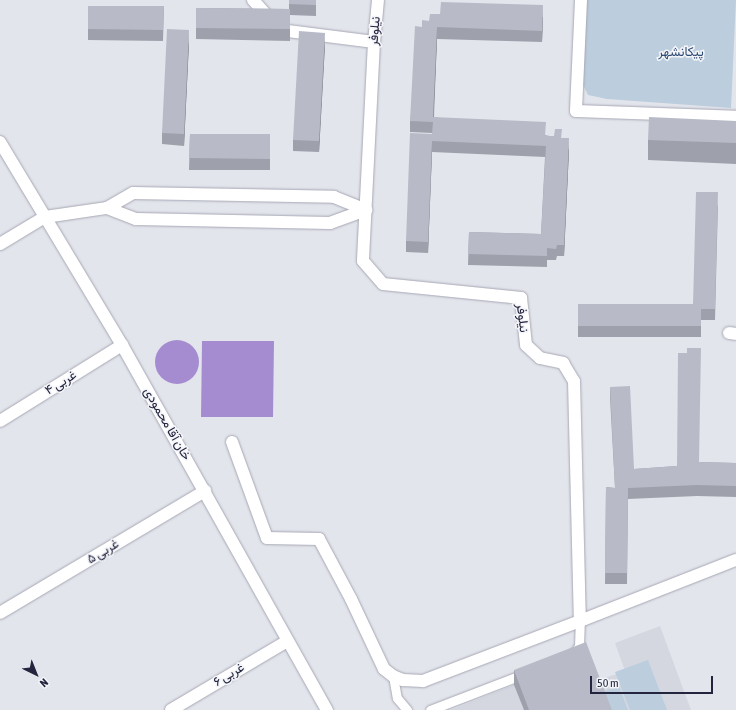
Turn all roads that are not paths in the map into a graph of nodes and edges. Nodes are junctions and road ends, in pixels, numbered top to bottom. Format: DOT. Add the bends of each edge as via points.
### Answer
graph roads {
  1 [pos="253,0"];
  2 [pos="378,0"];
  3 [pos="581,0"];
  4 [pos="374,42"];
  5 [pos="736,117"];
  6 [pos="0,142"];
  7 [pos="107,208"];
  8 [pos="366,210"];
  9 [pos="45,218"];
  10 [pos="0,244"];
  11 [pos="122,345"];
  12 [pos="0,421"];
  13 [pos="232,442"];
  14 [pos="205,491"];
  15 [pos="736,560"];
  16 [pos="0,613"];
  17 [pos="580,621"];
  18 [pos="287,641"];
  19 [pos="563,660"];
  20 [pos="533,671"];
  21 [pos="393,676"];
  22 [pos="171,710"];
  23 [pos="327,710"];
  24 [pos="407,710"];
  25 [pos="430,710"];
  1 -- 4 [label="street" via="280,30"];
  2 -- 4 [label="street, نیلوفر"];
  3 -- 5 [label="street" via="576,111"];
  4 -- 8 [label="street, نیلوفر"];
  6 -- 9 [label="street, خان آقا محمودی"];
  7 -- 8 [label="street" via="136,219 330,223"];
  7 -- 8 [label="street" via="133,193 334,197"];
  7 -- 9 [label="street"];
  8 -- 17 [label="street, نیلوفر" via="363,261 382,284 521,298 526,345 540,358 563,363 574,381"];
  9 -- 10 [label="street"];
  9 -- 11 [label="street, خان آقا محمودی"];
  11 -- 12 [label="street, ۴ غربی"];
  11 -- 14 [label="street, خان آقا محمودی"];
  13 -- 21 [label="street" via="267,538 319,540 351,599 384,669"];
  14 -- 16 [label="street, ۵ غربی"];
  14 -- 18 [label="street, خان آقا محمودی"];
  15 -- 17 [label="street"];
  17 -- 19 [label="lane" via="579,646 573,654"];
  17 -- 21 [label="street" via="423,682"];
  18 -- 22 [label="street, ۶ غربی"];
  18 -- 23 [label="street, خان آقا محمودی"];
  20 -- 25 [label="lane"];
  21 -- 24 [label="lane" via="397,698"];
}
